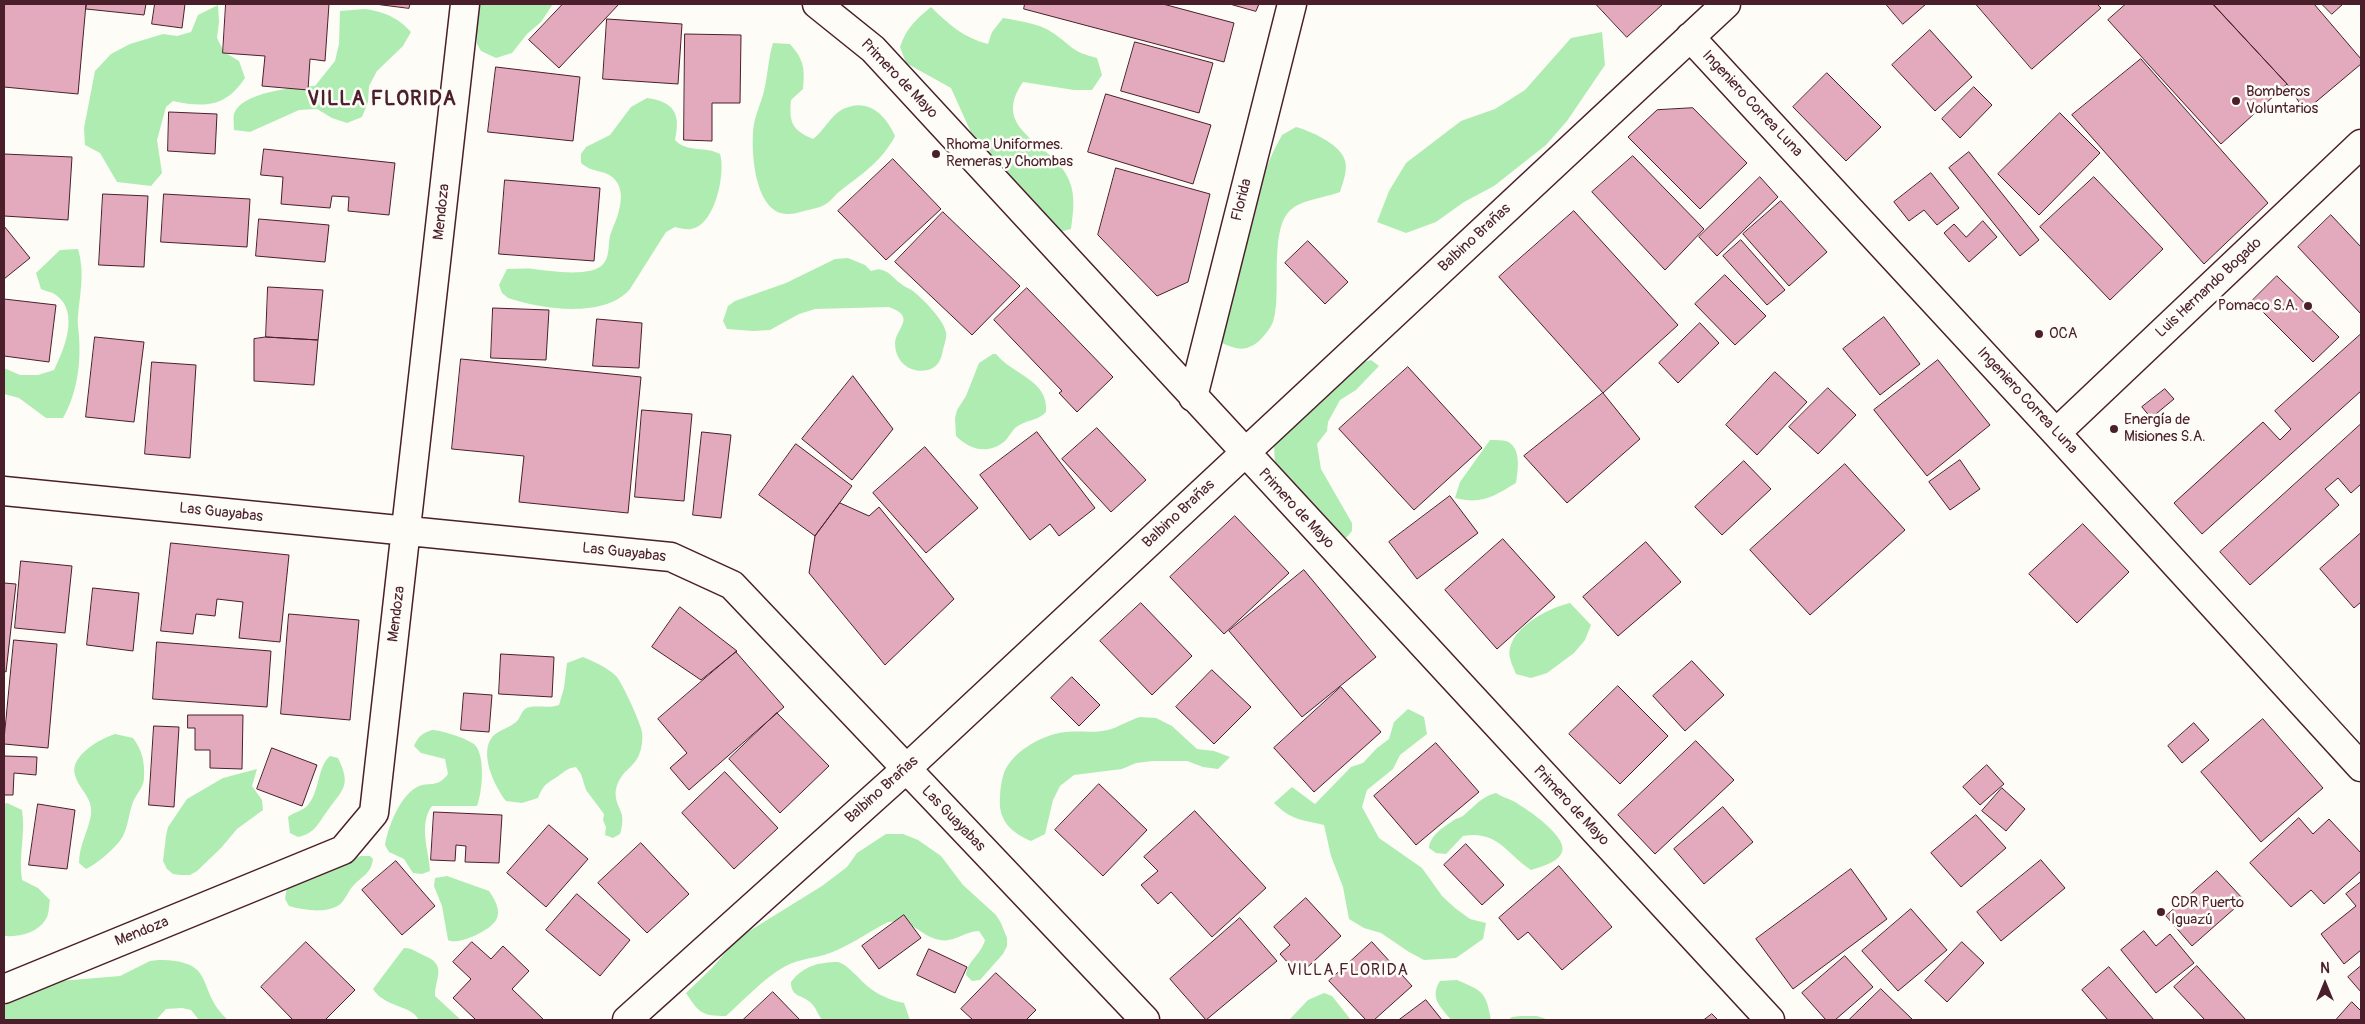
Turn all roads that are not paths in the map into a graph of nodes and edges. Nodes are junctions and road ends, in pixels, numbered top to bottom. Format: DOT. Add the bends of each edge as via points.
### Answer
graph roads {
  1 [pos="465,4"];
  2 [pos="817,4"];
  3 [pos="1292,4"];
  4 [pos="1726,4"];
  5 [pos="1690,37"];
  6 [pos="2361,144"];
  7 [pos="1193,397"];
  8 [pos="2056,433"];
  9 [pos="1245,453"];
  10 [pos="4,491"];
  11 [pos="407,532"];
  12 [pos="2361,767"];
  13 [pos="906,769"];
  14 [pos="4,988"];
  15 [pos="628,1020"];
  16 [pos="1145,1020"];
  17 [pos="1770,1020"];
  1 -- 11 [label="street, Mendoza"];
  2 -- 7 [label="street, Primero de Mayo" via="873,48"];
  3 -- 7 [label="street, Florida"];
  4 -- 5 [label="street, Balbino Brañas"];
  5 -- 8 [label="street, Ingeniero Correa Luna"];
  5 -- 9 [label="street, Balbino Brañas"];
  6 -- 8 [label="street, Luis Hernando Bogado"];
  7 -- 9 [label="street, Primero de Mayo"];
  8 -- 12 [label="street, Ingeniero Correa Luna"];
  9 -- 13 [label="street, Balbino Brañas"];
  9 -- 17 [label="street, Primero de Mayo"];
  10 -- 11 [label="street, Las Guayabas"];
  11 -- 13 [label="street, Las Guayabas" via="671,558 732,585"];
  11 -- 14 [label="street, Mendoza" via="374,813 343,850"];
  13 -- 15 [label="street, Balbino Brañas"];
  13 -- 16 [label="street, Las Guayabas"];
}
